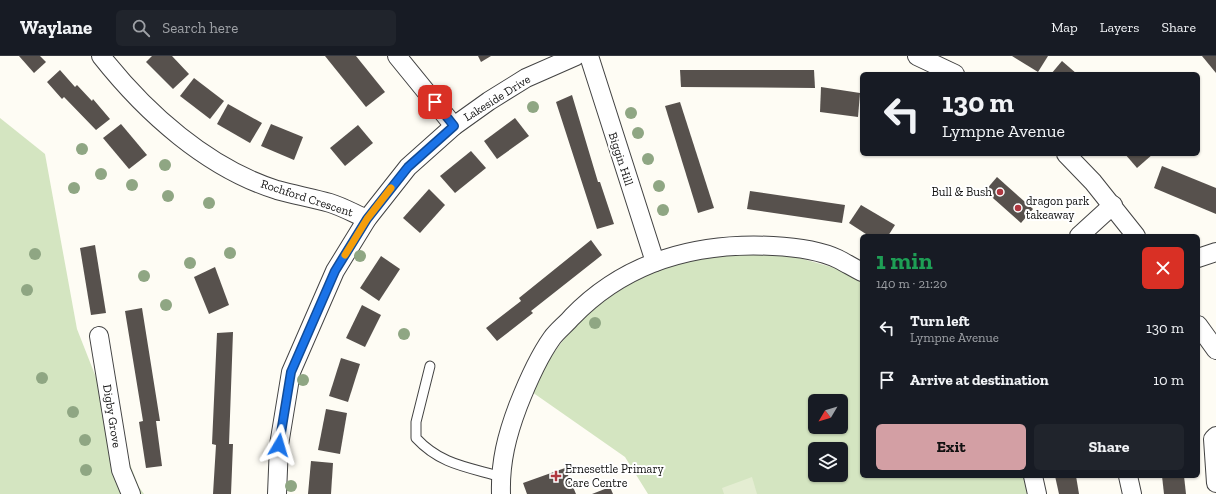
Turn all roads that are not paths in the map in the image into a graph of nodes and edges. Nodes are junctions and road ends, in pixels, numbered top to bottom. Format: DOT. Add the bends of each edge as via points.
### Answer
graph roads {
  1 [pos="101,56"];
  2 [pos="397,56"];
  3 [pos="576,56"];
  4 [pos="589,56"];
  5 [pos="917,56"];
  6 [pos="951,72"];
  7 [pos="454,126"];
  8 [pos="1068,156"];
  9 [pos="1113,205"];
  10 [pos="367,219"];
  11 [pos="1081,234"];
  12 [pos="1135,234"];
  13 [pos="1216,252"];
  14 [pos="1200,257"];
  15 [pos="654,262"];
  16 [pos="860,271"];
  17 [pos="1200,327"];
  18 [pos="99,336"];
  19 [pos="1216,350"];
  20 [pos="430,366"];
  21 [pos="1216,436"];
  22 [pos="1033,478"];
  23 [pos="1128,478"];
  24 [pos="1216,483"];
  25 [pos="501,485"];
  26 [pos="131,494"];
  27 [pos="277,494"];
  28 [pos="1037,494"];
  29 [pos="1132,494"];
  1 -- 10 [label="street, Rochford Crescent" via="150,111 194,147 231,170 277,190 332,204"];
  2 -- 7 [label="street"];
  3 -- 7 [label="street, Lakeside Drive" via="526,78"];
  4 -- 15 [label="street, Biggin Hill"];
  5 -- 6 [label="street"];
  7 -- 10 [label="street, Lakeside Drive" via="408,167"];
  8 -- 9 [label="street"];
  9 -- 11 [label="street"];
  9 -- 12 [label="street"];
  10 -- 27 [label="street, Lakeside Drive" via="335,271 291,372 279,445"];
  13 -- 14 [label="street"];
  15 -- 16 [label="street" via="698,250 751,245 796,247 837,258"];
  15 -- 25 [label="street" via="616,281 584,305 552,338 529,377 514,417 502,458"];
  17 -- 19 [label="street"];
  18 -- 26 [label="street, Digby Grove" via="121,470"];
  20 -- 25 [label="lane" via="416,422 416,438 428,451 444,460"];
  21 -- 24 [label="street" via="1213,439"];
  22 -- 28 [label="street"];
  23 -- 29 [label="street"];
}
